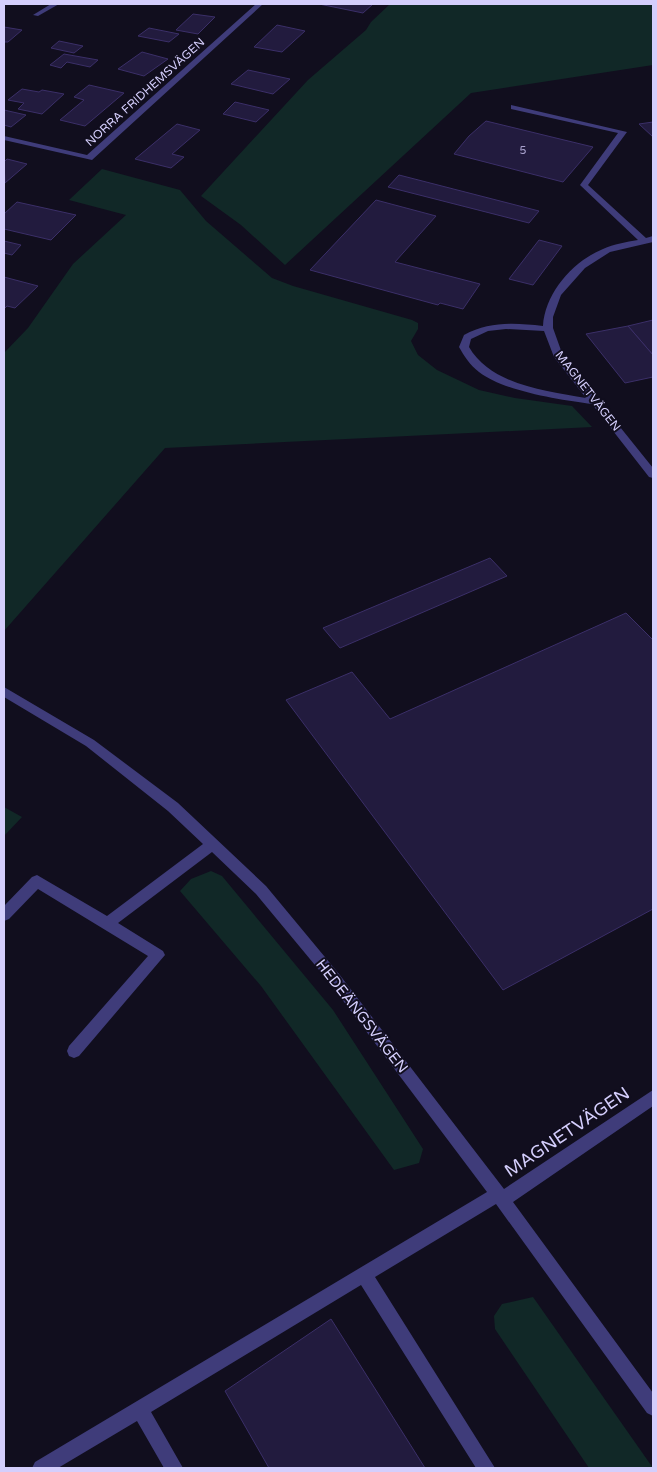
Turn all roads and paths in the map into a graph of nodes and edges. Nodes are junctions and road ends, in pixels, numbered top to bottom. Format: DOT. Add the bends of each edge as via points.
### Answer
graph roads {
  1 [pos="56,4"];
  2 [pos="258,4"];
  3 [pos="36,15"];
  4 [pos="514,107"];
  5 [pos="4,138"];
  6 [pos="648,240"];
  7 [pos="548,329"];
  8 [pos="596,402"];
  9 [pos="653,475"];
  10 [pos="4,691"];
  11 [pos="213,844"];
  12 [pos="4,915"];
  13 [pos="107,924"];
  14 [pos="74,1051"];
  15 [pos="653,1097"];
  16 [pos="500,1197"];
  17 [pos="364,1274"];
  18 [pos="653,1408"];
  19 [pos="140,1409"];
  20 [pos="41,1468"];
  21 [pos="174,1468"];
  22 [pos="486,1468"];
  1 -- 3 [label="street"];
  2 -- 5 [label="street, NORRA FRIDHEMSVÄGEN" via="89,158"];
  4 -- 6 [label="street" via="623,132 584,185"];
  6 -- 7 [label="street" via="602,252 582,266 561,289 548,318"];
  7 -- 8 [label="street, MAGNETVÄGEN" via="559,356"];
  7 -- 8 [label="street" via="500,326 481,329 467,337 464,347 472,362 489,374 572,399"];
  8 -- 9 [label="street, MAGNETVÄGEN"];
  10 -- 11 [label="street, HEDEÄNGSVÄGEN" via="90,743 173,807"];
  11 -- 13 [label="street"];
  11 -- 16 [label="street, HEDEÄNGSVÄGEN" via="261,890 334,978"];
  12 -- 13 [label="street" via="37,881"];
  13 -- 14 [label="street" via="158,955"];
  15 -- 16 [label="street, MAGNETVÄGEN"];
  16 -- 17 [label="street, MAGNETVÄGEN"];
  16 -- 18 [label="street, HEDEÄNGSVÄGEN"];
  17 -- 19 [label="street, MAGNETVÄGEN"];
  17 -- 22 [label="street"];
  19 -- 20 [label="street, MAGNETVÄGEN"];
  19 -- 21 [label="street"];
}
